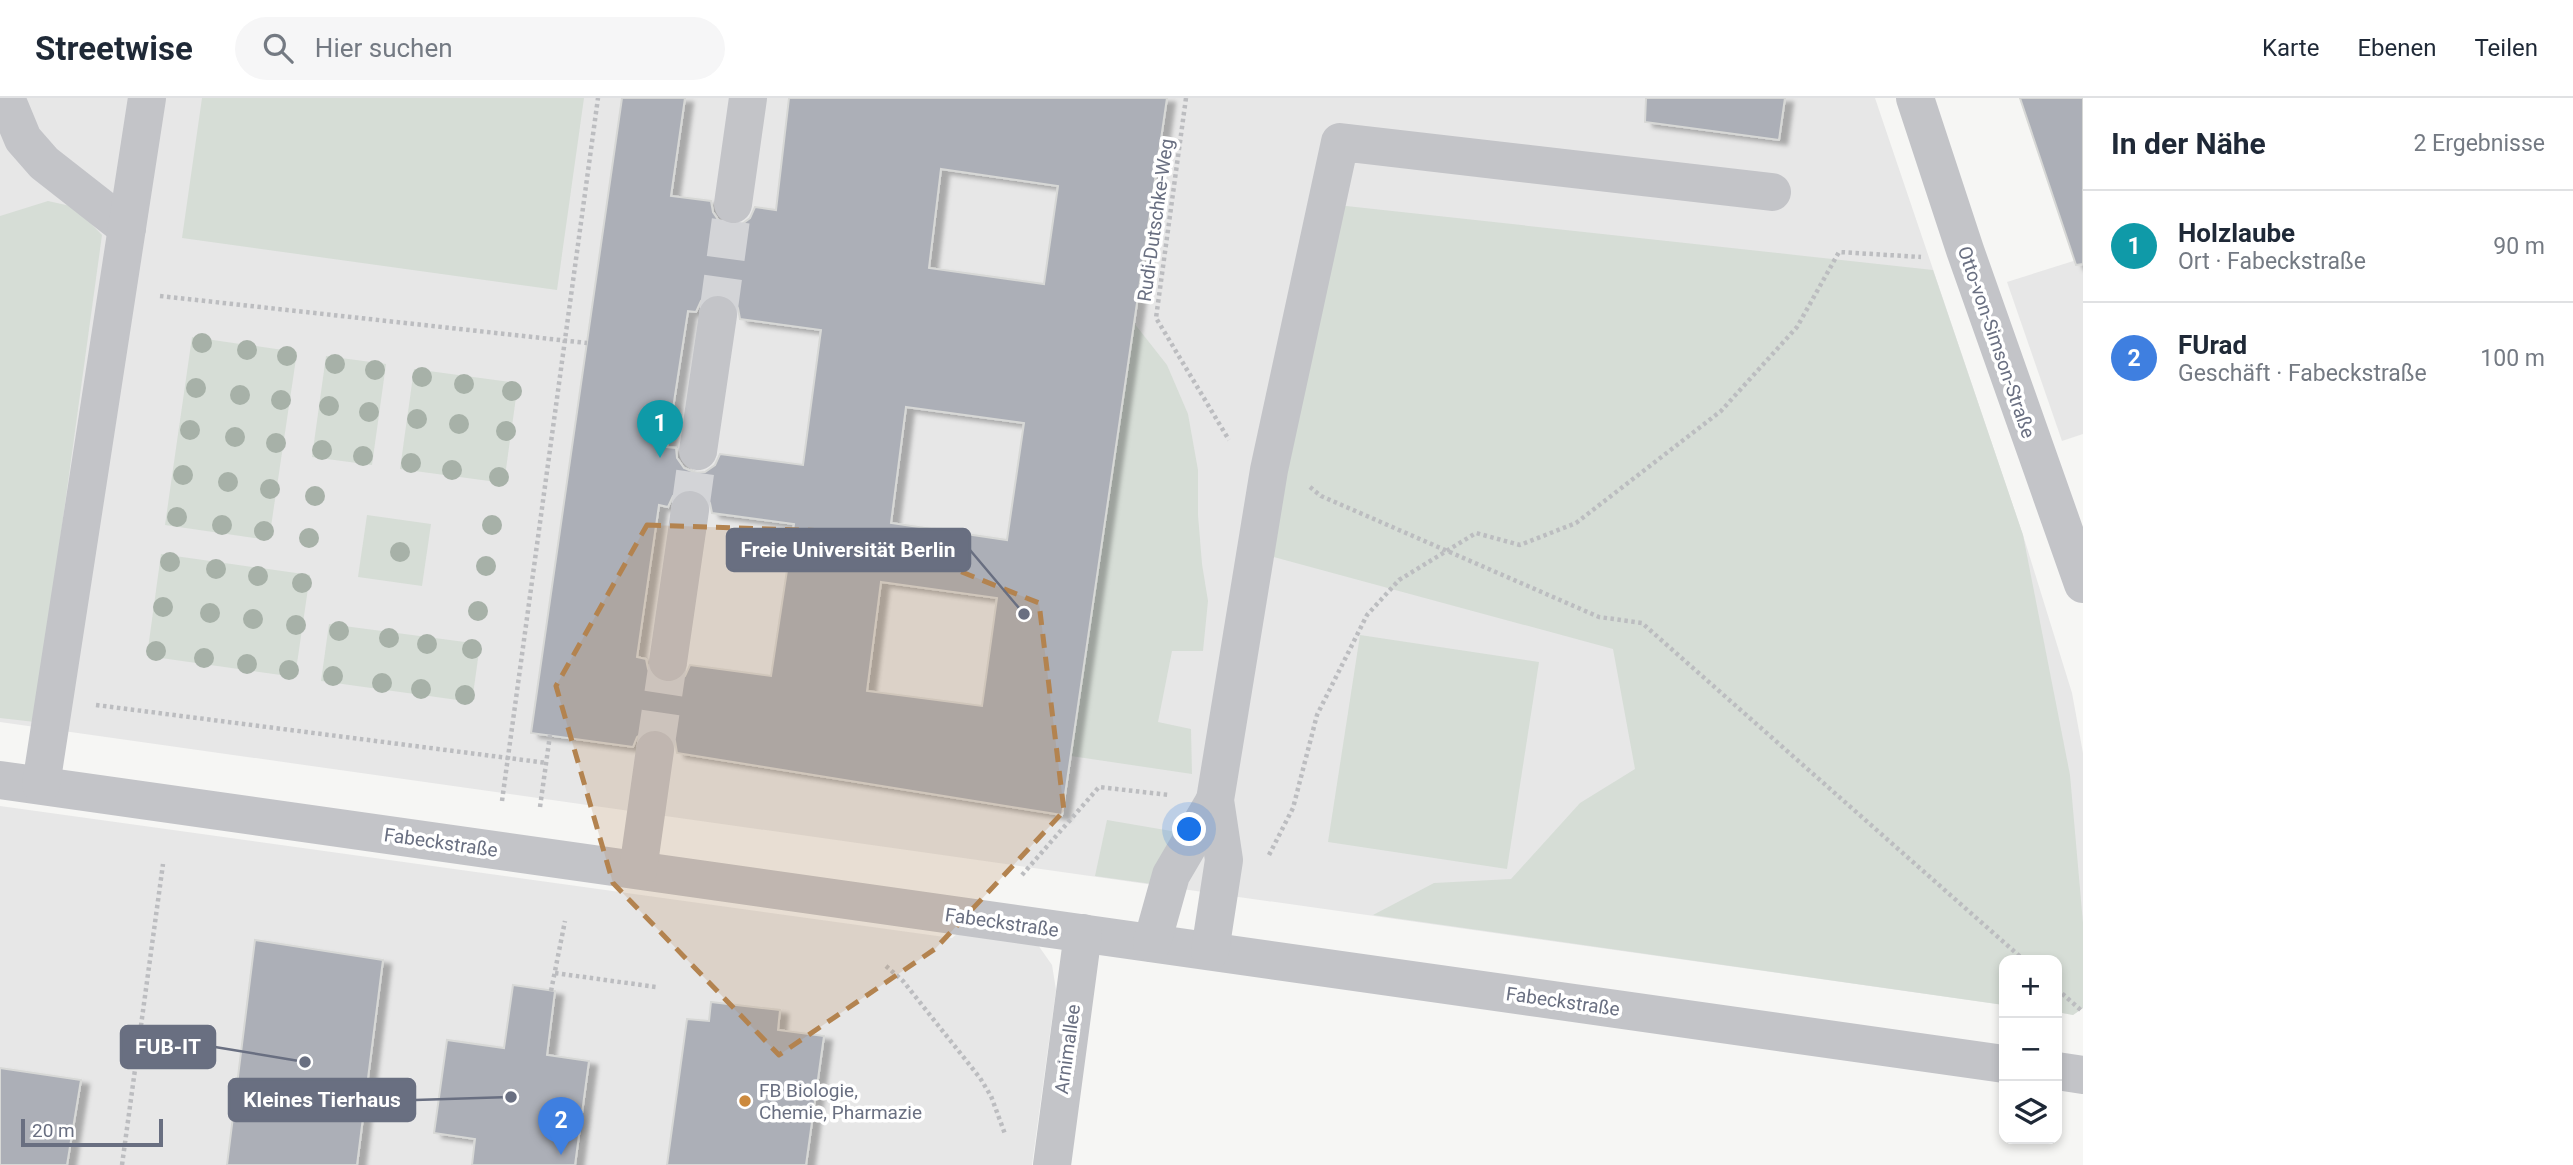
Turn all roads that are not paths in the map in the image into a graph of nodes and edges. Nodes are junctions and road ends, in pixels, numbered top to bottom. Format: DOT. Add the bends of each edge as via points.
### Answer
graph roads {
  1 [pos="6,98"];
  2 [pos="147,98"];
  3 [pos="748,98"];
  4 [pos="1915,98"];
  5 [pos="1772,192"];
  6 [pos="733,204"];
  7 [pos="127,228"];
  8 [pos="718,315"];
  9 [pos="698,451"];
  10 [pos="690,510"];
  11 [pos="2083,584"];
  12 [pos="668,662"];
  13 [pos="655,750"];
  14 [pos="0,779"];
  15 [pos="41,785"];
  16 [pos="1215,800"];
  17 [pos="638,870"];
  18 [pos="1083,933"];
  19 [pos="1152,943"];
  20 [pos="1210,951"];
  21 [pos="1999,1062"];
  22 [pos="2062,1072"];
  23 [pos="2083,1075"];
  24 [pos="1052,1165"];
  1 -- 7 [label="street" via="23,139 44,163"];
  2 -- 7 [label="street"];
  3 -- 6 [label="street"];
  4 -- 11 [label="street, Otto-von-Simson-Straße"];
  5 -- 16 [label="street" via="1340,142 1269,470"];
  7 -- 15 [label="street"];
  8 -- 9 [label="street"];
  10 -- 12 [label="street"];
  13 -- 17 [label="street"];
  14 -- 15 [label="street, Fabeckstraße"];
  15 -- 17 [label="street, Fabeckstraße"];
  16 -- 19 [label="street" via="1171,875"];
  16 -- 20 [label="street" via="1224,860"];
  17 -- 18 [label="street, Fabeckstraße"];
  18 -- 19 [label="street, Fabeckstraße"];
  18 -- 24 [label="street, Arnimallee"];
  19 -- 20 [label="street, Fabeckstraße"];
  20 -- 21 [label="street, Fabeckstraße"];
  22 -- 23 [label="street"];
}
